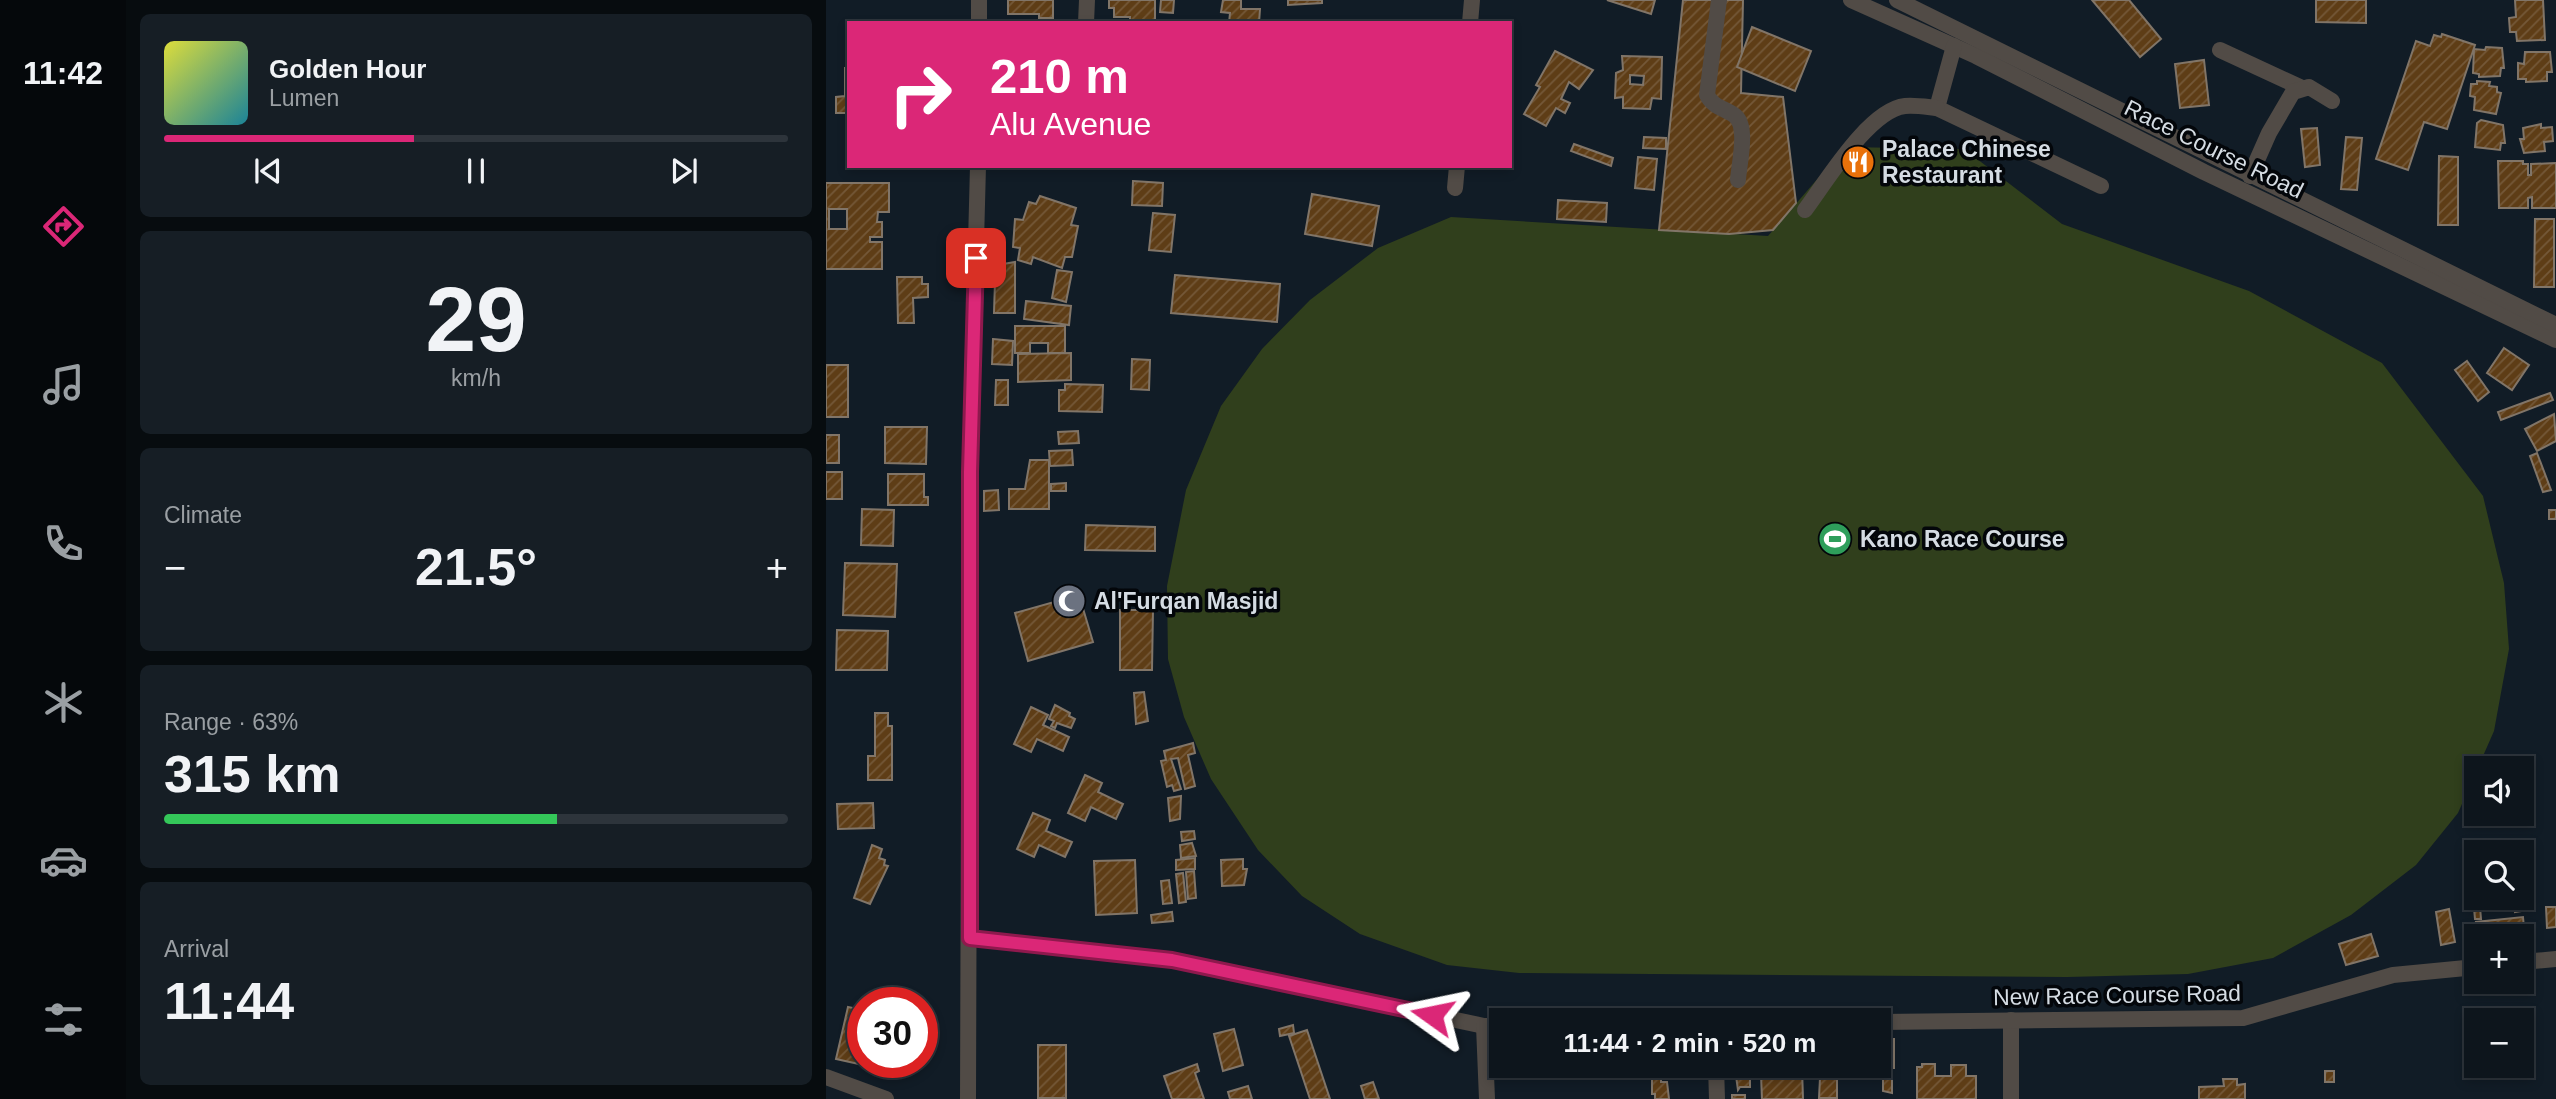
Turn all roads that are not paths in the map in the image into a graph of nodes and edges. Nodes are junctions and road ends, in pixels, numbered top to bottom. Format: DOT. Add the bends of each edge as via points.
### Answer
graph roads {
  1 [pos="979,0"];
  2 [pos="1087,0"];
  3 [pos="1472,0"];
  4 [pos="1719,0"];
  5 [pos="1852,0"];
  6 [pos="1897,0"];
  7 [pos="979,21"];
  8 [pos="1086,21"];
  9 [pos="1470,21"];
  10 [pos="1954,46"];
  11 [pos="2220,50"];
  12 [pos="2300,88"];
  13 [pos="2332,101"];
  14 [pos="1937,108"];
  15 [pos="978,168"];
  16 [pos="1457,168"];
  17 [pos="2250,176"];
  18 [pos="1738,180"];
  19 [pos="2101,186"];
  20 [pos="1455,188"];
  21 [pos="1805,209"];
  22 [pos="2556,325"];
  23 [pos="2556,340"];
  24 [pos="970,938"];
  25 [pos="2556,959"];
  26 [pos="2534,961"];
  27 [pos="2464,968"];
  28 [pos="2011,1020"];
  29 [pos="1891,1022"];
  30 [pos="1484,1026"];
  31 [pos="1489,1026"];
  32 [pos="826,1077"];
  33 [pos="1717,1078"];
  34 [pos="886,1099"];
  35 [pos="968,1099"];
  36 [pos="1487,1099"];
  37 [pos="1717,1099"];
  38 [pos="2011,1099"];
  1 -- 7 [label="street"];
  2 -- 8 [label="street"];
  3 -- 9 [label="street"];
  4 -- 18 [label="street" via="1707,95 1736,116 1742,127"];
  5 -- 10 [label="street, Race Course Road"];
  6 -- 17 [label="street, Race Course Road"];
  10 -- 14 [label="street"];
  10 -- 23 [label="street, Race Course Road" via="2204,172"];
  11 -- 12 [label="street"];
  12 -- 13 [label="street" via="2318,91"];
  12 -- 17 [label="street" via="2287,98"];
  14 -- 19 [label="street"];
  14 -- 21 [label="street" via="1904,106 1886,112 1866,130"];
  15 -- 24 [label="street" via="970,472"];
  16 -- 20 [label="street"];
  17 -- 22 [label="street, Race Course Road"];
  24 -- 30 [label="street" via="1172,960"];
  24 -- 35 [label="street"];
  25 -- 26 [label="street"];
  27 -- 28 [label="street, New Race Course Road" via="2393,975 2243,1018"];
  28 -- 29 [label="street, New Race Course Road"];
  28 -- 38 [label="street"];
  30 -- 31 [label="street"];
  30 -- 36 [label="street"];
  32 -- 34 [label="street"];
  33 -- 37 [label="street"];
}
